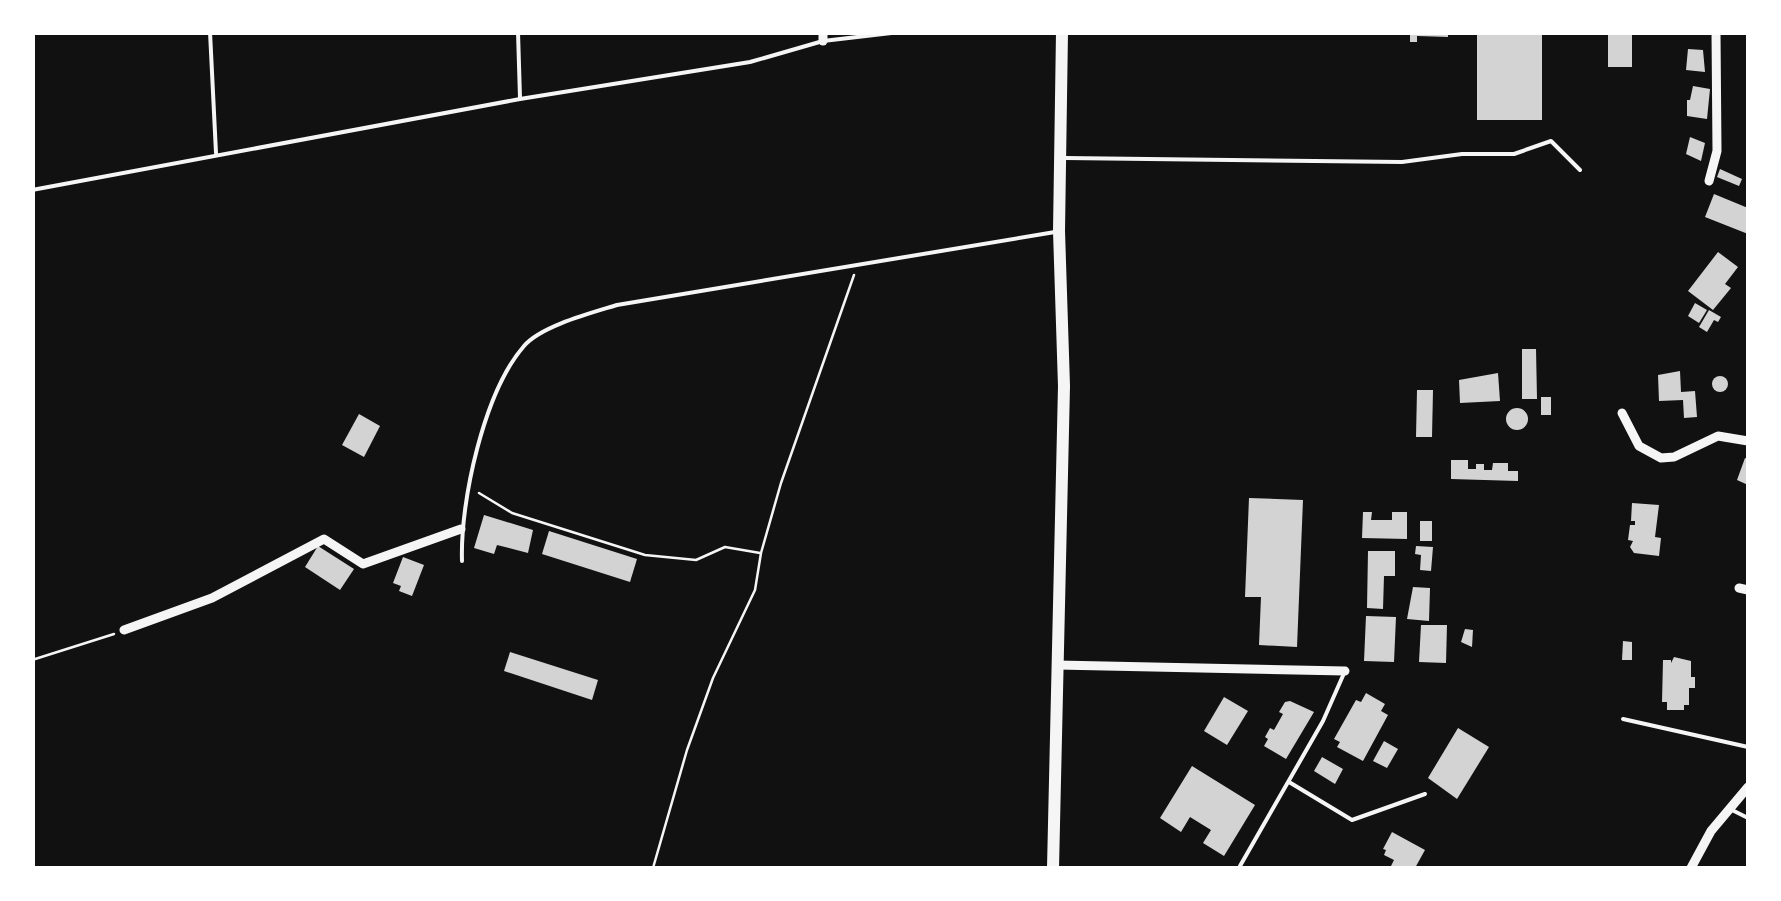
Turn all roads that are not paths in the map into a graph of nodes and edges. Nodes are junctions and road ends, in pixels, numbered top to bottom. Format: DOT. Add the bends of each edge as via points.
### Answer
graph roads {
  1 [pos="210,32"];
  2 [pos="518,32"];
  3 [pos="900,32"];
  4 [pos="1062,32"];
  5 [pos="1716,32"];
  6 [pos="823,37"];
  7 [pos="520,99"];
  8 [pos="216,154"];
  9 [pos="1061,158"];
  10 [pos="1580,170"];
  11 [pos="1709,181"];
  12 [pos="32,190"];
  13 [pos="1060,231"];
  14 [pos="1622,413"];
  15 [pos="1748,440"];
  16 [pos="461,528"];
  17 [pos="462,561"];
  18 [pos="124,630"];
  19 [pos="1057,665"];
  20 [pos="1346,671"];
  21 [pos="1623,720"];
  22 [pos="1748,747"];
  23 [pos="1288,782"];
  24 [pos="1748,787"];
  25 [pos="1425,794"];
  26 [pos="1728,808"];
  27 [pos="1748,818"];
  28 [pos="1052,868"];
  29 [pos="1241,868"];
  30 [pos="1691,868"];
  1 -- 8 [label="lane"];
  2 -- 7 [label="lane"];
  3 -- 6 [label="lane"];
  4 -- 9 [label="main road"];
  5 -- 11 [label="street" via="1717,152"];
  6 -- 7 [label="lane" via="750,62"];
  7 -- 8 [label="lane"];
  8 -- 12 [label="lane"];
  9 -- 10 [label="lane" via="1402,162 1514,154 1551,140"];
  9 -- 13 [label="main road"];
  13 -- 16 [label="lane" via="616,305 567,321 526,343 506,375 466,485"];
  13 -- 19 [label="main road" via="1064,386"];
  14 -- 15 [label="street" via="1639,446 1660,458 1718,436"];
  16 -- 17 [label="lane"];
  16 -- 18 [label="street" via="363,564 324,539 212,598"];
  19 -- 20 [label="street"];
  19 -- 28 [label="main road"];
  20 -- 23 [label="lane"];
  21 -- 22 [label="lane"];
  23 -- 25 [label="lane" via="1352,820"];
  23 -- 29 [label="lane"];
  24 -- 26 [label="street"];
  26 -- 27 [label="lane"];
  26 -- 30 [label="street"];
}
